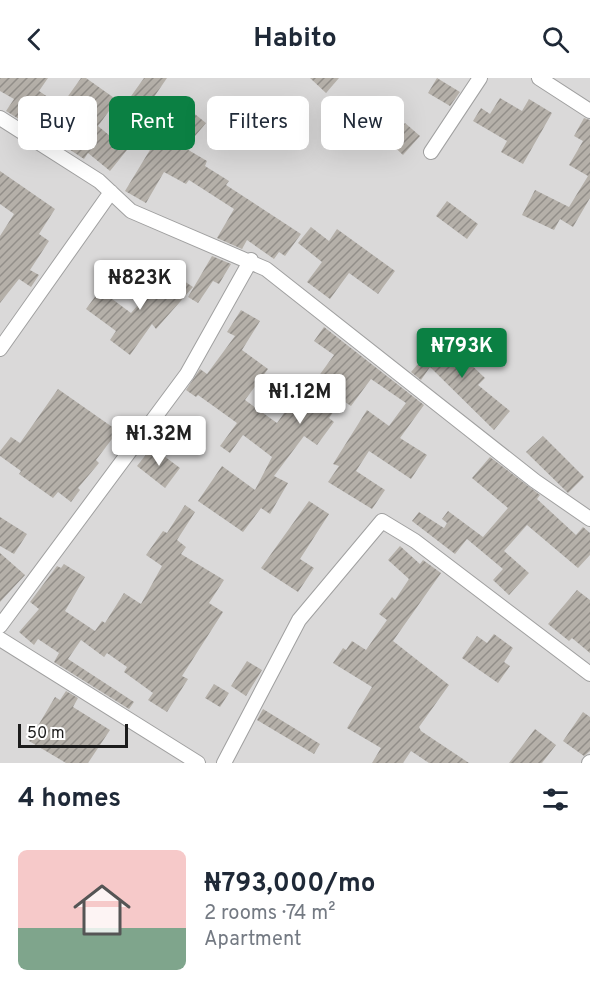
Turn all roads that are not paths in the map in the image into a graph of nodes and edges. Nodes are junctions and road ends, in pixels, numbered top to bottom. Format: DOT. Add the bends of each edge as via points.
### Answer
graph roads {
  1 [pos="480,78"];
  2 [pos="539,78"];
  3 [pos="590,111"];
  4 [pos="0,118"];
  5 [pos="431,152"];
  6 [pos="111,192"];
  7 [pos="251,260"];
  8 [pos="0,349"];
  9 [pos="590,519"];
  10 [pos="0,626"];
  11 [pos="0,639"];
  12 [pos="590,674"];
  13 [pos="198,763"];
  14 [pos="224,763"];
  1 -- 5 [label="street"];
  2 -- 3 [label="street"];
  4 -- 6 [label="street"];
  6 -- 7 [label="street" via="132,211"];
  6 -- 8 [label="street"];
  7 -- 9 [label="street" via="535,481"];
  7 -- 10 [label="street" via="187,374"];
  11 -- 13 [label="street"];
  12 -- 14 [label="street" via="415,541 382,521 299,620"];
}
